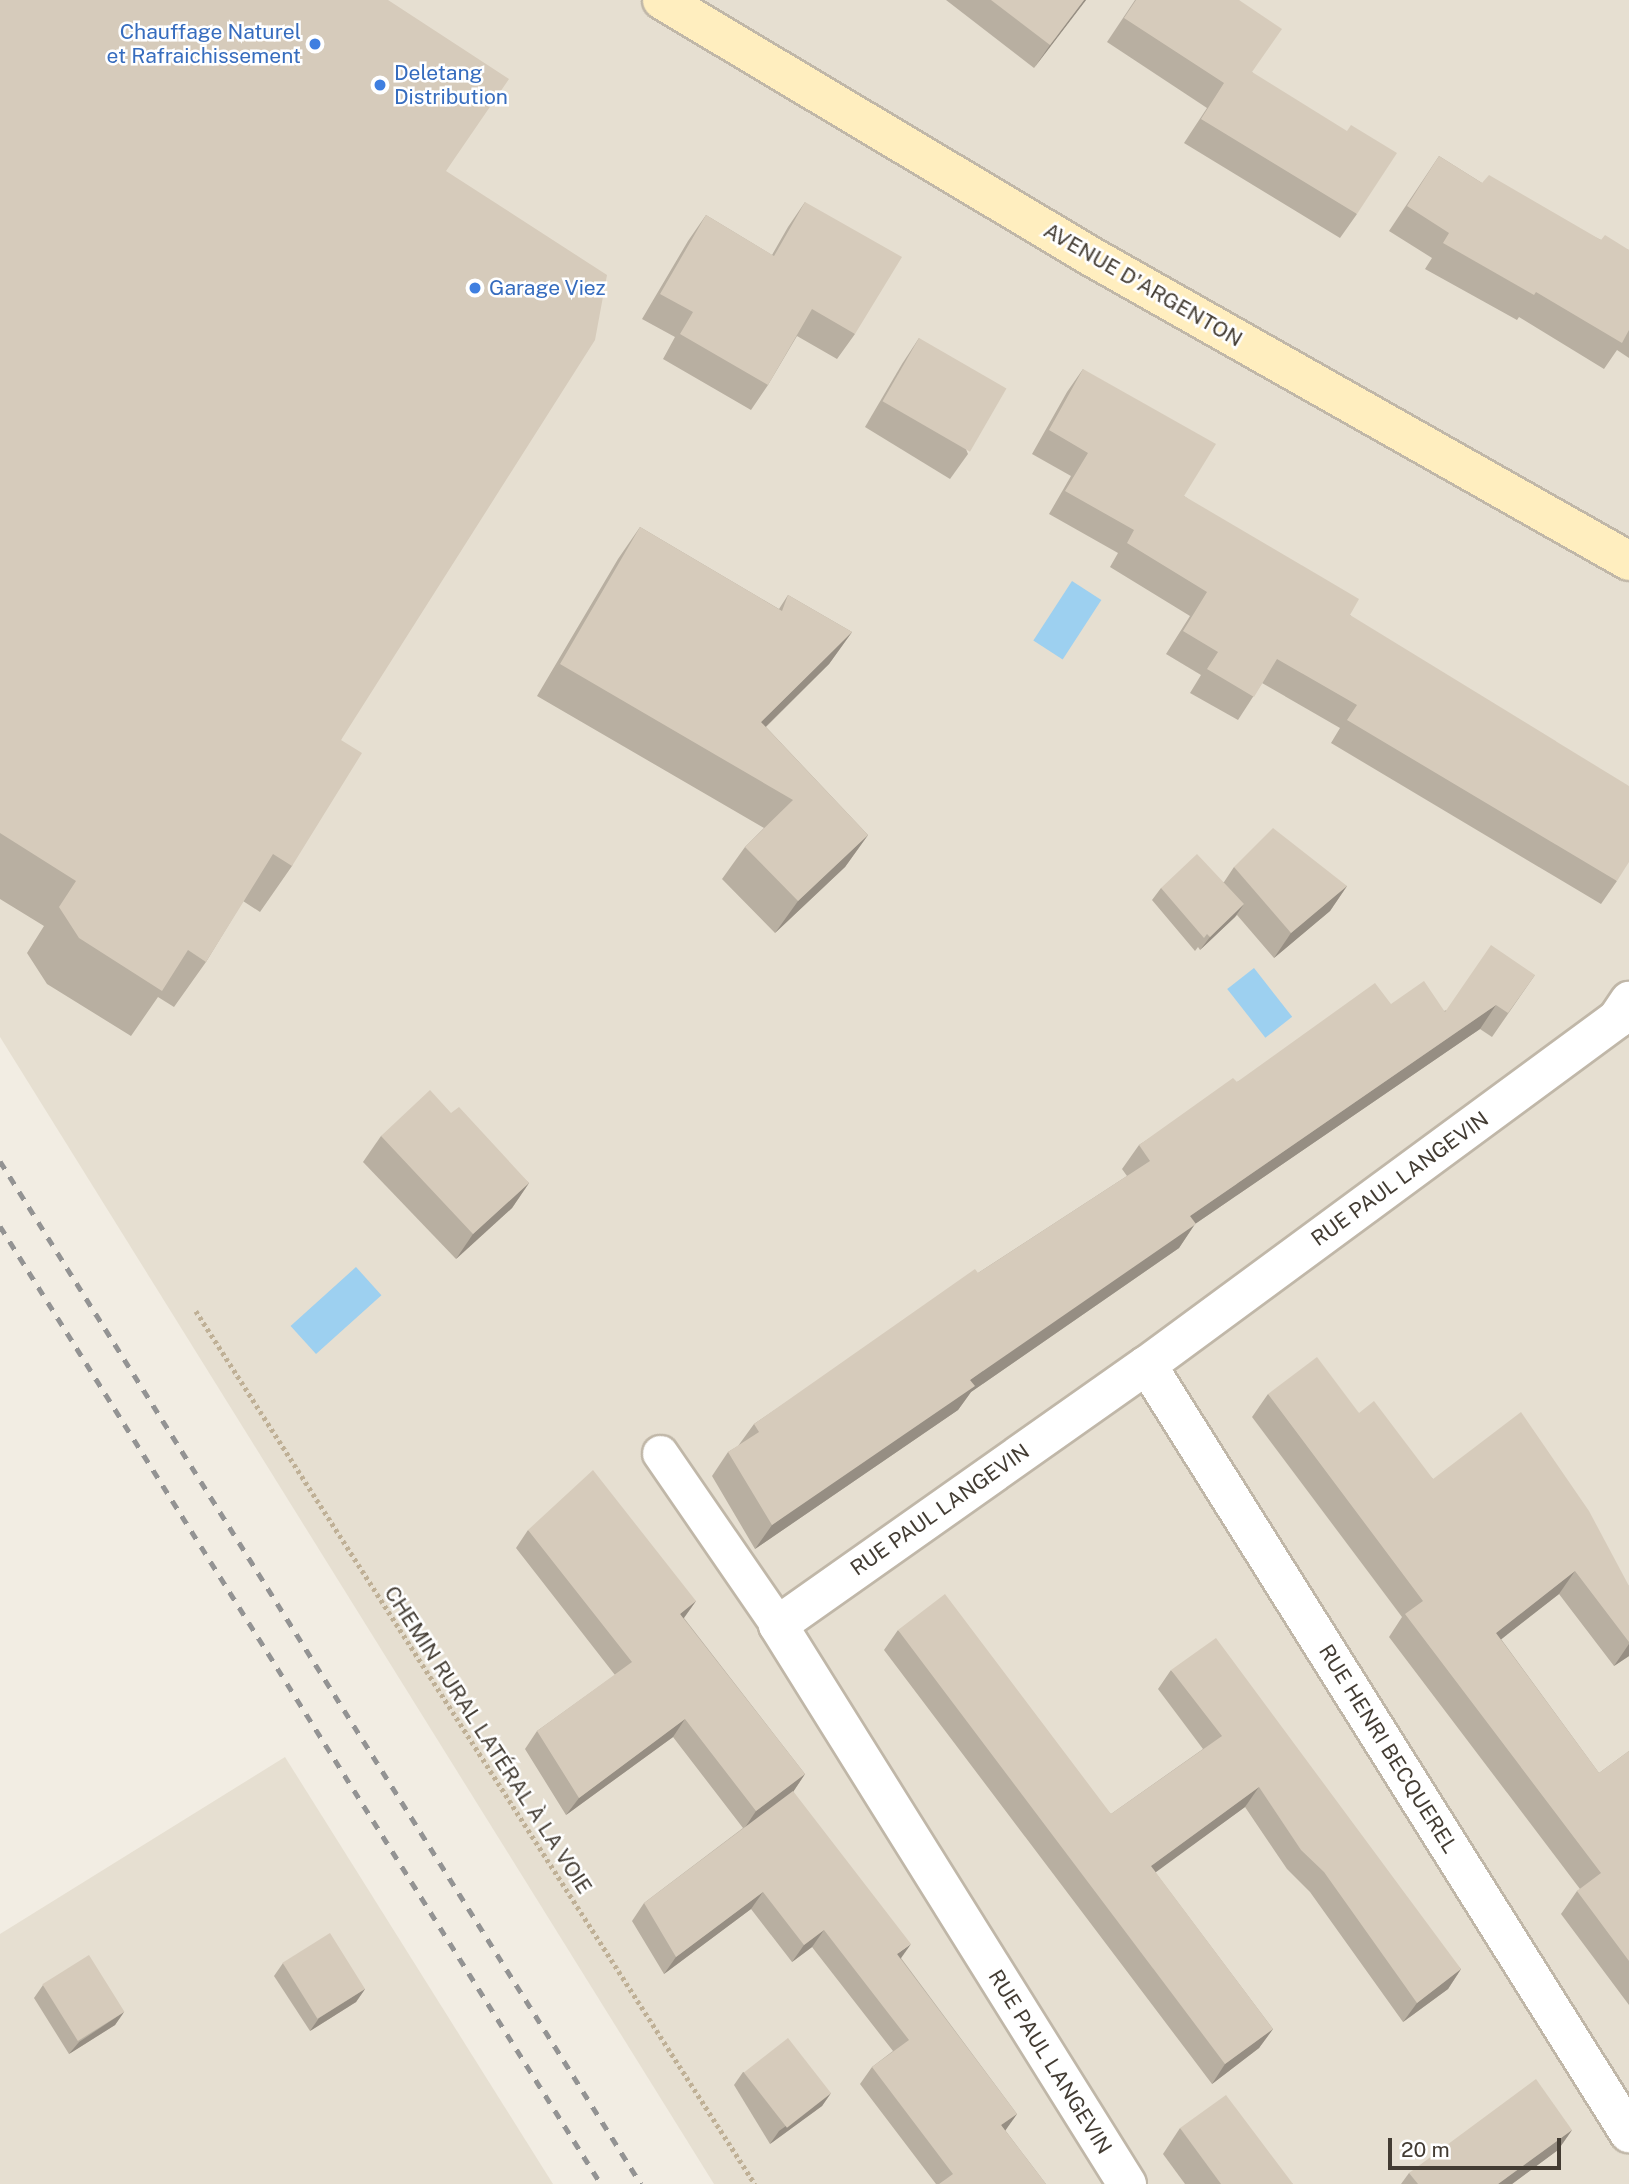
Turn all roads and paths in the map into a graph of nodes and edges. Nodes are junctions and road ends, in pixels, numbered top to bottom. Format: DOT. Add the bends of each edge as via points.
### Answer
graph roads {
  1 [pos="662,0"];
  2 [pos="1629,561"];
  3 [pos="1629,1001"];
  4 [pos="196,1311"];
  5 [pos="1147,1365"];
  6 [pos="660,1453"];
  7 [pos="778,1625"];
  8 [pos="1629,2133"];
  9 [pos="755,2184"];
  10 [pos="1126,2184"];
  1 -- 2 [label="main road, AVENUE D'ARGENTON" via="1092,257"];
  3 -- 5 [label="street, RUE PAUL LANGEVIN" via="1617,1019"];
  4 -- 9 [label="path, CHEMIN RURAL LATÉRAL À LA VOIE"];
  5 -- 7 [label="street, RUE PAUL LANGEVIN"];
  5 -- 8 [label="street, RUE HENRI BECQUEREL"];
  6 -- 7 [label="lane"];
  7 -- 10 [label="street, RUE PAUL LANGEVIN"];
}
